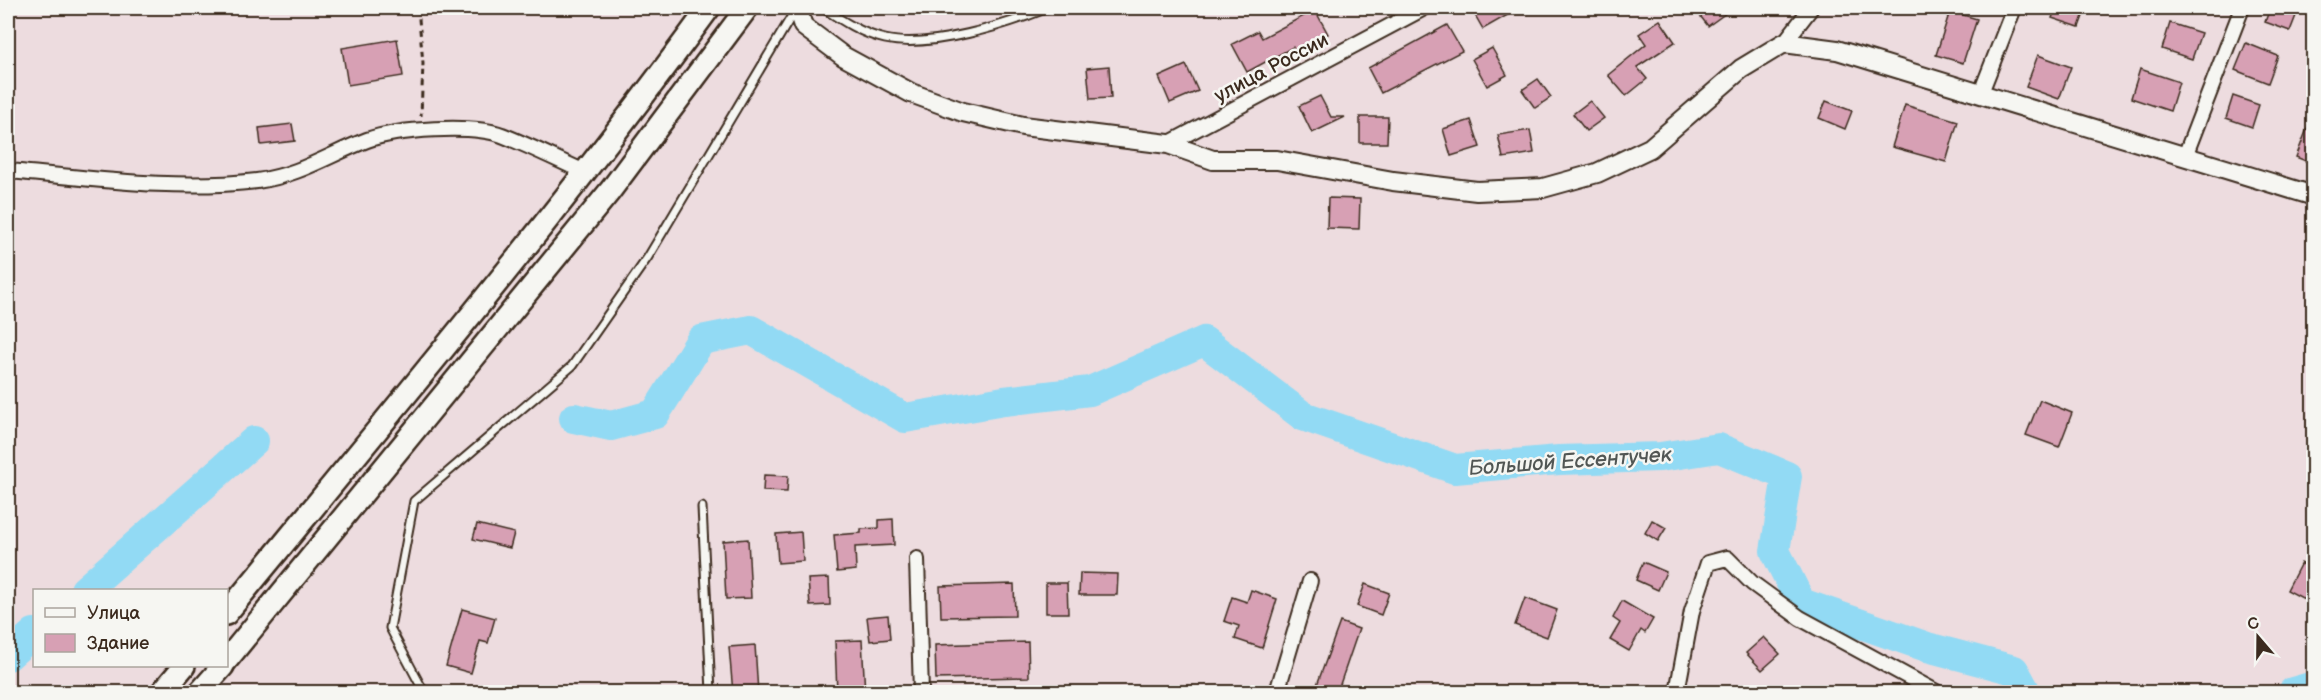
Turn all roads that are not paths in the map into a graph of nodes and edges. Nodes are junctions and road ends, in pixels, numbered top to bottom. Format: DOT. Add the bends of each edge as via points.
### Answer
graph roads {
  1 [pos="710,8"];
  2 [pos="747,8"];
  3 [pos="797,8"];
  4 [pos="823,8"];
  5 [pos="1048,8"];
  6 [pos="1424,8"];
  7 [pos="1811,8"];
  8 [pos="2014,8"];
  9 [pos="2242,8"];
  10 [pos="1784,43"];
  11 [pos="1980,95"];
  12 [pos="1168,144"];
  13 [pos="2185,156"];
  14 [pos="8,171"];
  15 [pos="585,172"];
  16 [pos="2313,196"];
  17 [pos="702,507"];
  18 [pos="917,559"];
  19 [pos="1310,581"];
  20 [pos="228,612"];
  21 [pos="228,659"];
  22 [pos="183,667"];
  23 [pos="222,667"];
  24 [pos="162,693"];
  25 [pos="200,693"];
  26 [pos="424,693"];
  27 [pos="711,693"];
  28 [pos="921,693"];
  29 [pos="1277,693"];
  30 [pos="1677,693"];
  31 [pos="1936,693"];
  1 -- 15 [label="main road"];
  2 -- 21 [label="main road" via="610,191"];
  3 -- 12 [label="street" via="803,26 843,56 911,93 963,112 1023,126"];
  3 -- 26 [label="lane" via="648,257 572,366 414,501 390,628"];
  4 -- 5 [label="lane" via="848,24 885,39 921,41 994,26"];
  6 -- 12 [label="street, улица России"];
  7 -- 10 [label="street"];
  8 -- 11 [label="street"];
  9 -- 13 [label="street"];
  10 -- 11 [label="street" via="1837,50"];
  10 -- 12 [label="street" via="1741,69 1650,148 1597,173 1543,188 1467,190 1277,160 1213,160"];
  11 -- 13 [label="street"];
  13 -- 16 [label="street"];
  14 -- 15 [label="street" via="157,184 256,181 292,174 369,139 420,130 462,129 500,134"];
  15 -- 20 [label="main road"];
  17 -- 27 [label="lane"];
  18 -- 28 [label="street"];
  19 -- 29 [label="street"];
  22 -- 24 [label="main road"];
  23 -- 25 [label="main road"];
  30 -- 31 [label="street" via="1692,611 1708,562 1728,558 1752,583 1800,618"];
}
